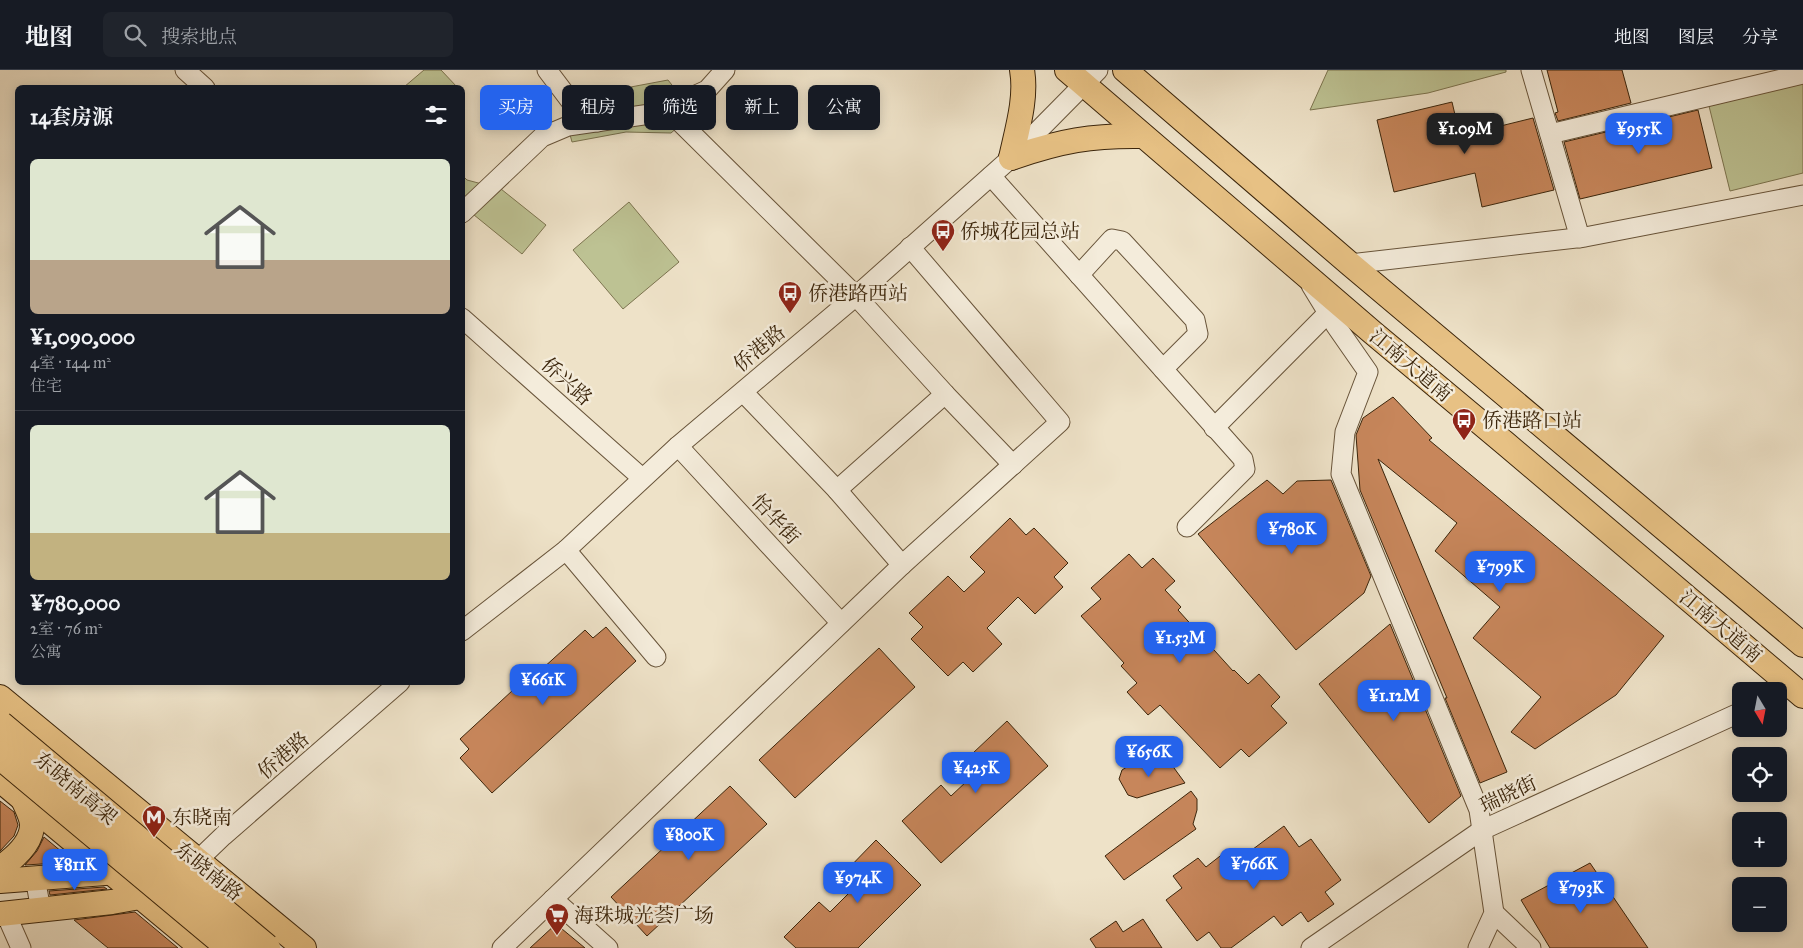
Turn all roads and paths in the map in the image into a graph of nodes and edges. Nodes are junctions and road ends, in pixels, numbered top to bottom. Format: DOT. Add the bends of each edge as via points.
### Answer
graph roads {
  1 [pos="185,70"];
  2 [pos="547,70"];
  3 [pos="725,70"];
  4 [pos="1022,70"];
  5 [pos="1125,70"];
  6 [pos="1531,70"];
  7 [pos="1803,74"];
  8 [pos="1083,75"];
  9 [pos="202,85"];
  10 [pos="712,85"];
  11 [pos="562,90"];
  12 [pos="562,129"];
  13 [pos="688,130"];
  14 [pos="1550,134"];
  15 [pos="1143,136"];
  16 [pos="1011,158"];
  17 [pos="991,176"];
  18 [pos="1803,195"];
  19 [pos="465,210"];
  20 [pos="1580,238"];
  21 [pos="910,247"];
  22 [pos="1350,264"];
  23 [pos="1079,275"];
  24 [pos="1306,276"];
  25 [pos="856,296"];
  26 [pos="1328,313"];
  27 [pos="465,321"];
  28 [pos="1163,369"];
  29 [pos="743,392"];
  30 [pos="945,394"];
  31 [pos="1214,428"];
  32 [pos="678,446"];
  33 [pos="1013,465"];
  34 [pos="642,478"];
  35 [pos="837,490"];
  36 [pos="1187,527"];
  37 [pos="566,550"];
  38 [pos="902,565"];
  39 [pos="841,623"];
  40 [pos="465,629"];
  41 [pos="1803,645"];
  42 [pos="656,657"];
  43 [pos="397,685"];
  44 [pos="1792,693"];
  45 [pos="0,697"];
  46 [pos="1732,716"];
  47 [pos="0,725"];
  48 [pos="38,729"];
  49 [pos="0,755"];
  50 [pos="0,773"];
  51 [pos="0,780"];
  52 [pos="23,799"];
  53 [pos="1482,830"];
  54 [pos="197,861"];
  55 [pos="0,868"];
  56 [pos="110,872"];
  57 [pos="35,878"];
  58 [pos="0,881"];
  59 [pos="140,898"];
  60 [pos="553,899"];
  61 [pos="41,910"];
  62 [pos="1494,913"];
  63 [pos="3,914"];
  64 [pos="21,948"];
  65 [pos="202,948"];
  66 [pos="231,948"];
  67 [pos="266,948"];
  68 [pos="304,948"];
  69 [pos="502,948"];
  70 [pos="608,948"];
  71 [pos="1311,948"];
  72 [pos="1478,948"];
  73 [pos="1531,948"];
  1 -- 9 [label="street"];
  2 -- 11 [label="street"];
  3 -- 10 [label="street"];
  4 -- 16 [label="main road" via="1021,102"];
  5 -- 22 [label="main road, 江南大道南"];
  6 -- 14 [label="street"];
  7 -- 14 [label="street"];
  8 -- 15 [label="main road, 江南大道南"];
  8 -- 16 [label="street, 侨港路"];
  12 -- 19 [label="street" via="542,137"];
  13 -- 25 [label="street"];
  14 -- 20 [label="street"];
  15 -- 16 [label="main road" via="1080,138"];
  15 -- 24 [label="main road, 江南大道南"];
  16 -- 17 [label="street, 侨港路"];
  17 -- 21 [label="street, 侨港路"];
  17 -- 23 [label="street"];
  18 -- 20 [label="street"];
  20 -- 22 [label="street"];
  21 -- 25 [label="street, 侨港路"];
  21 -- 33 [label="street" via="1060,422"];
  22 -- 41 [label="main road, 江南大道南"];
  23 -- 28 [label="street"];
  23 -- 28 [label="street" via="1112,239 1122,241 1196,320 1198,334"];
  24 -- 26 [label="street"];
  24 -- 44 [label="main road, 江南大道南" via="1514,450"];
  25 -- 29 [label="street, 侨港路"];
  25 -- 30 [label="street"];
  26 -- 31 [label="street"];
  26 -- 53 [label="street" via="1368,372 1345,432 1340,474 1479,810"];
  27 -- 34 [label="street, 侨兴路"];
  28 -- 31 [label="street"];
  29 -- 32 [label="street, 侨港路"];
  29 -- 35 [label="street"];
  30 -- 33 [label="street"];
  30 -- 35 [label="street"];
  31 -- 36 [label="street" via="1243,459 1245,469"];
  32 -- 34 [label="street, 侨港路"];
  32 -- 39 [label="street, 怡华街"];
  33 -- 38 [label="street"];
  34 -- 37 [label="street, 侨港路"];
  35 -- 38 [label="street"];
  37 -- 40 [label="street, 侨港路"];
  37 -- 42 [label="street"];
  38 -- 39 [label="street"];
  39 -- 60 [label="street"];
  43 -- 54 [label="street, 侨港路"];
  45 -- 48 [label="main road, 东晓南路"];
  46 -- 53 [label="street, 瑞晓街"];
  47 -- 67 [label="highway, 东晓南高架, bridge"];
  48 -- 50 [label="main road" via="24,755"];
  48 -- 54 [label="main road, 东晓南路"];
  49 -- 66 [label="highway, 东晓南高架, bridge"];
  51 -- 52 [label="main road"];
  52 -- 55 [label="main road" via="32,825 29,838 20,851"];
  52 -- 56 [label="main road"];
  53 -- 62 [label="street"];
  53 -- 71 [label="street, 瑞晓街"];
  54 -- 56 [label="main road" via="155,869"];
  54 -- 59 [label="main road"];
  54 -- 68 [label="main road, 东晓南路"];
  56 -- 57 [label="main road"];
  56 -- 59 [label="main road"];
  57 -- 58 [label="main road"];
  57 -- 61 [label="street"];
  59 -- 61 [label="main road"];
  59 -- 65 [label="main road"];
  60 -- 69 [label="street"];
  60 -- 70 [label="street"];
  61 -- 63 [label="main road"];
  62 -- 72 [label="street"];
  62 -- 73 [label="street"];
  63 -- 64 [label="street"];
}
